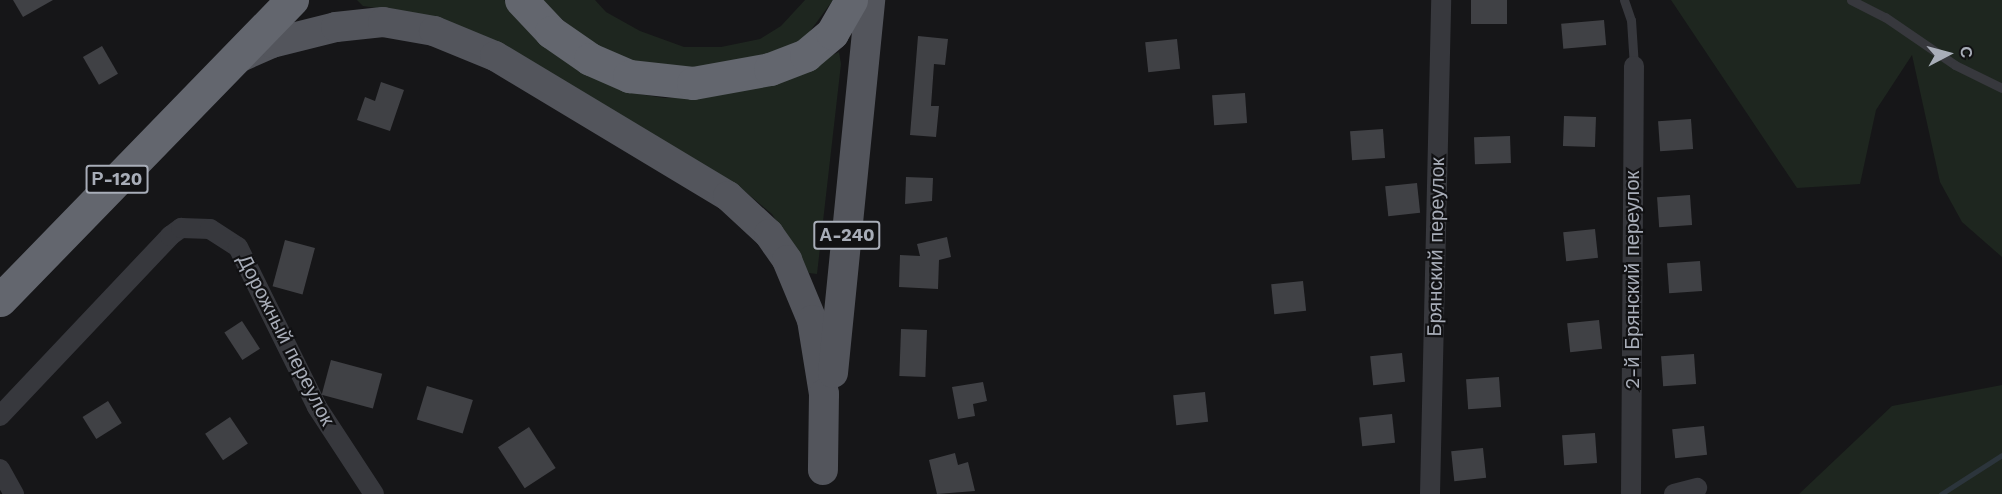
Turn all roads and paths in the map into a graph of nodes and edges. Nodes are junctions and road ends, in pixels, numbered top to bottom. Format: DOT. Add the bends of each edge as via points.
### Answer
graph roads {
  1 [pos="271,0"];
  2 [pos="292,0"];
  3 [pos="521,0"];
  4 [pos="851,0"];
  5 [pos="870,0"];
  6 [pos="1441,0"];
  7 [pos="1624,0"];
  8 [pos="1851,0"];
  9 [pos="235,59"];
  10 [pos="1634,66"];
  11 [pos="2002,88"];
  12 [pos="0,300"];
  13 [pos="0,416"];
  14 [pos="0,469"];
  15 [pos="822,482"];
  16 [pos="1697,488"];
  17 [pos="14,494"];
  18 [pos="374,494"];
  19 [pos="1430,494"];
  20 [pos="1631,494"];
  21 [pos="1674,494"];
  1 -- 9 [label="highway"];
  2 -- 9 [label="highway, Р-120"];
  3 -- 4 [label="highway" via="551,32 590,59 629,76 693,84 770,69 806,55 832,33"];
  5 -- 15 [label="main road, А-240"];
  6 -- 19 [label="street, Брянский переулок"];
  7 -- 10 [label="lane"];
  8 -- 11 [label="lane" via="1885,17 1955,65"];
  9 -- 12 [label="highway, Р-120"];
  9 -- 15 [label="main road" via="272,43 336,27 383,22 434,31 513,66 728,196 769,234 787,260 812,320 824,394"];
  10 -- 20 [label="street, 2-й Брянский переулок"];
  13 -- 18 [label="street, Дорожный переулок" via="170,236 181,228 210,229 238,247 317,407"];
  14 -- 17 [label="street"];
  16 -- 21 [label="street"];
}
